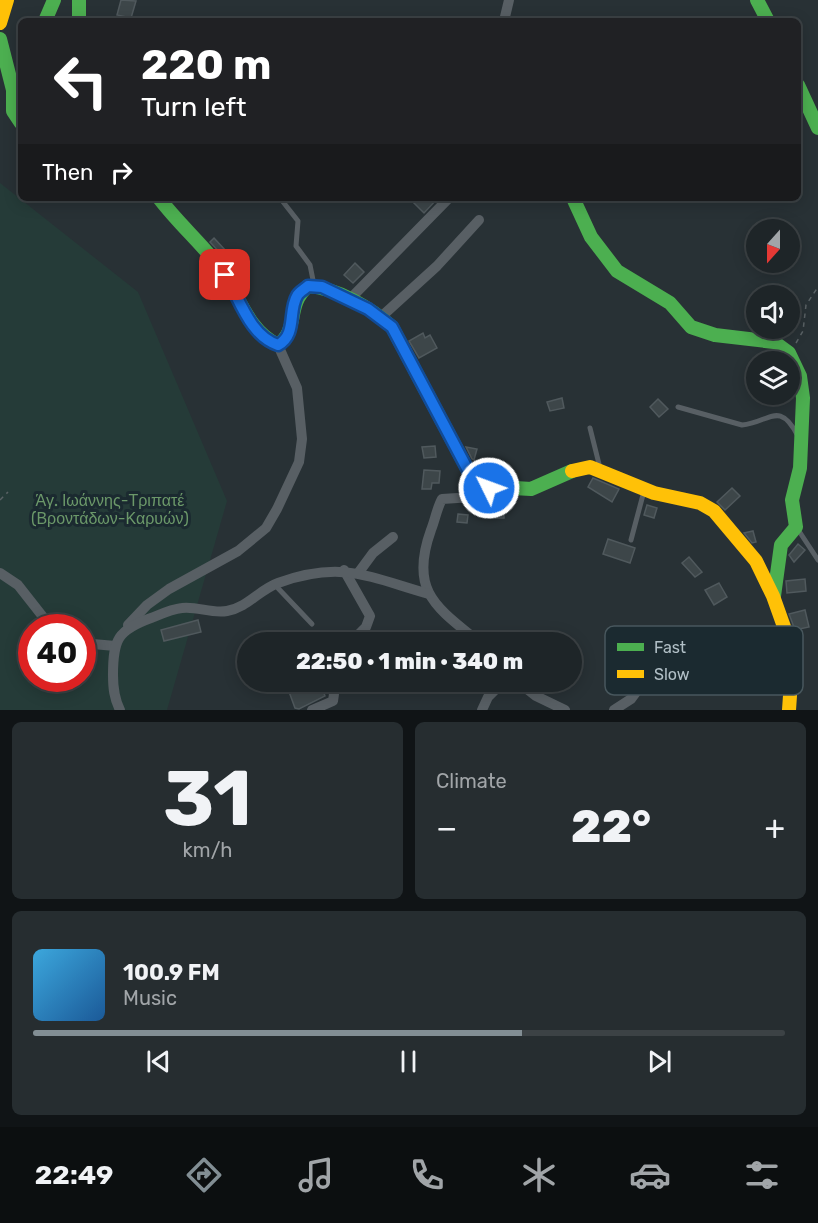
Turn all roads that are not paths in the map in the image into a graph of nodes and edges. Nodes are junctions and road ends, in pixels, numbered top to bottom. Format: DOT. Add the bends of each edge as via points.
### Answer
graph roads {
  1 [pos="8,0"];
  2 [pos="54,0"];
  3 [pos="79,0"];
  4 [pos="509,0"];
  5 [pos="756,0"];
  6 [pos="46,18"];
  7 [pos="79,18"];
  8 [pos="505,18"];
  9 [pos="766,18"];
  10 [pos="0,23"];
  11 [pos="0,39"];
  12 [pos="801,91"];
  13 [pos="18,118"];
  14 [pos="818,128"];
  15 [pos="162,201"];
  16 [pos="282,201"];
  17 [pos="446,201"];
  18 [pos="574,201"];
  19 [pos="479,219"];
  20 [pos="314,285"];
  21 [pos="349,300"];
  22 [pos="381,317"];
  23 [pos="278,345"];
  24 [pos="678,407"];
  25 [pos="590,428"];
  26 [pos="800,440"];
  27 [pos="601,470"];
  28 [pos="481,486"];
  29 [pos="645,489"];
  30 [pos="796,527"];
  31 [pos="393,537"];
  32 [pos="631,540"];
  33 [pos="818,560"];
  34 [pos="344,570"];
  35 [pos="359,572"];
  36 [pos="0,573"];
  37 [pos="274,585"];
  38 [pos="429,594"];
  39 [pos="773,596"];
  40 [pos="41,614"];
  41 [pos="312,624"];
  42 [pos="784,626"];
  43 [pos="124,630"];
  44 [pos="361,632"];
  45 [pos="466,632"];
  46 [pos="96,644"];
  47 [pos="115,646"];
  48 [pos="333,692"];
  49 [pos="493,692"];
  50 [pos="531,692"];
  51 [pos="634,695"];
  52 [pos="790,695"];
  53 [pos="120,710"];
  54 [pos="312,710"];
  55 [pos="482,710"];
  56 [pos="565,710"];
  57 [pos="614,710"];
  58 [pos="789,710"];
  1 -- 10 [label="street"];
  2 -- 6 [label="street"];
  3 -- 7 [label="street"];
  4 -- 8 [label="street"];
  5 -- 9 [label="street"];
  11 -- 13 [label="street" via="13,90 13,111"];
  12 -- 14 [label="street"];
  15 -- 23 [label="street" via="225,275 256,329"];
  16 -- 20 [label="lane" via="298,221 296,246 310,265"];
  17 -- 21 [label="street"];
  18 -- 26 [label="street" via="596,245 625,277 670,303 696,329 774,342 789,353 802,386"];
  19 -- 22 [label="street" via="437,267"];
  20 -- 21 [label="street"];
  20 -- 23 [label="street" via="297,296 290,330"];
  21 -- 22 [label="street"];
  22 -- 28 [label="street" via="399,337 461,458"];
  23 -- 43 [label="street" via="297,388 302,445 299,462 277,509 266,528 238,551 169,589 137,614"];
  24 -- 26 [label="lane" via="742,425 760,418 784,417"];
  25 -- 27 [label="lane"];
  26 -- 30 [label="street" via="800,468 792,500"];
  27 -- 28 [label="street" via="578,469 531,489"];
  27 -- 29 [label="street"];
  28 -- 38 [label="street" via="473,496 444,498 440,502 422,562"];
  29 -- 32 [label="lane"];
  29 -- 39 [label="street" via="700,503 714,512 756,561"];
  30 -- 33 [label="lane"];
  30 -- 39 [label="street" via="782,545"];
  31 -- 35 [label="street" via="373,553"];
  34 -- 35 [label="street"];
  34 -- 37 [label="street"];
  34 -- 44 [label="street" via="370,616"];
  35 -- 38 [label="street"];
  36 -- 40 [label="street" via="17,584"];
  37 -- 41 [label="lane"];
  37 -- 43 [label="street" via="237,608 219,612 180,608"];
  38 -- 45 [label="street" via="441,612"];
  39 -- 42 [label="street"];
  43 -- 47 [label="street"];
  46 -- 47 [label="street"];
  47 -- 53 [label="street" via="113,685"];
  48 -- 54 [label="street" via="333,701"];
  49 -- 55 [label="street"];
  50 -- 56 [label="street"];
  51 -- 57 [label="street"];
  52 -- 58 [label="street"];
}
